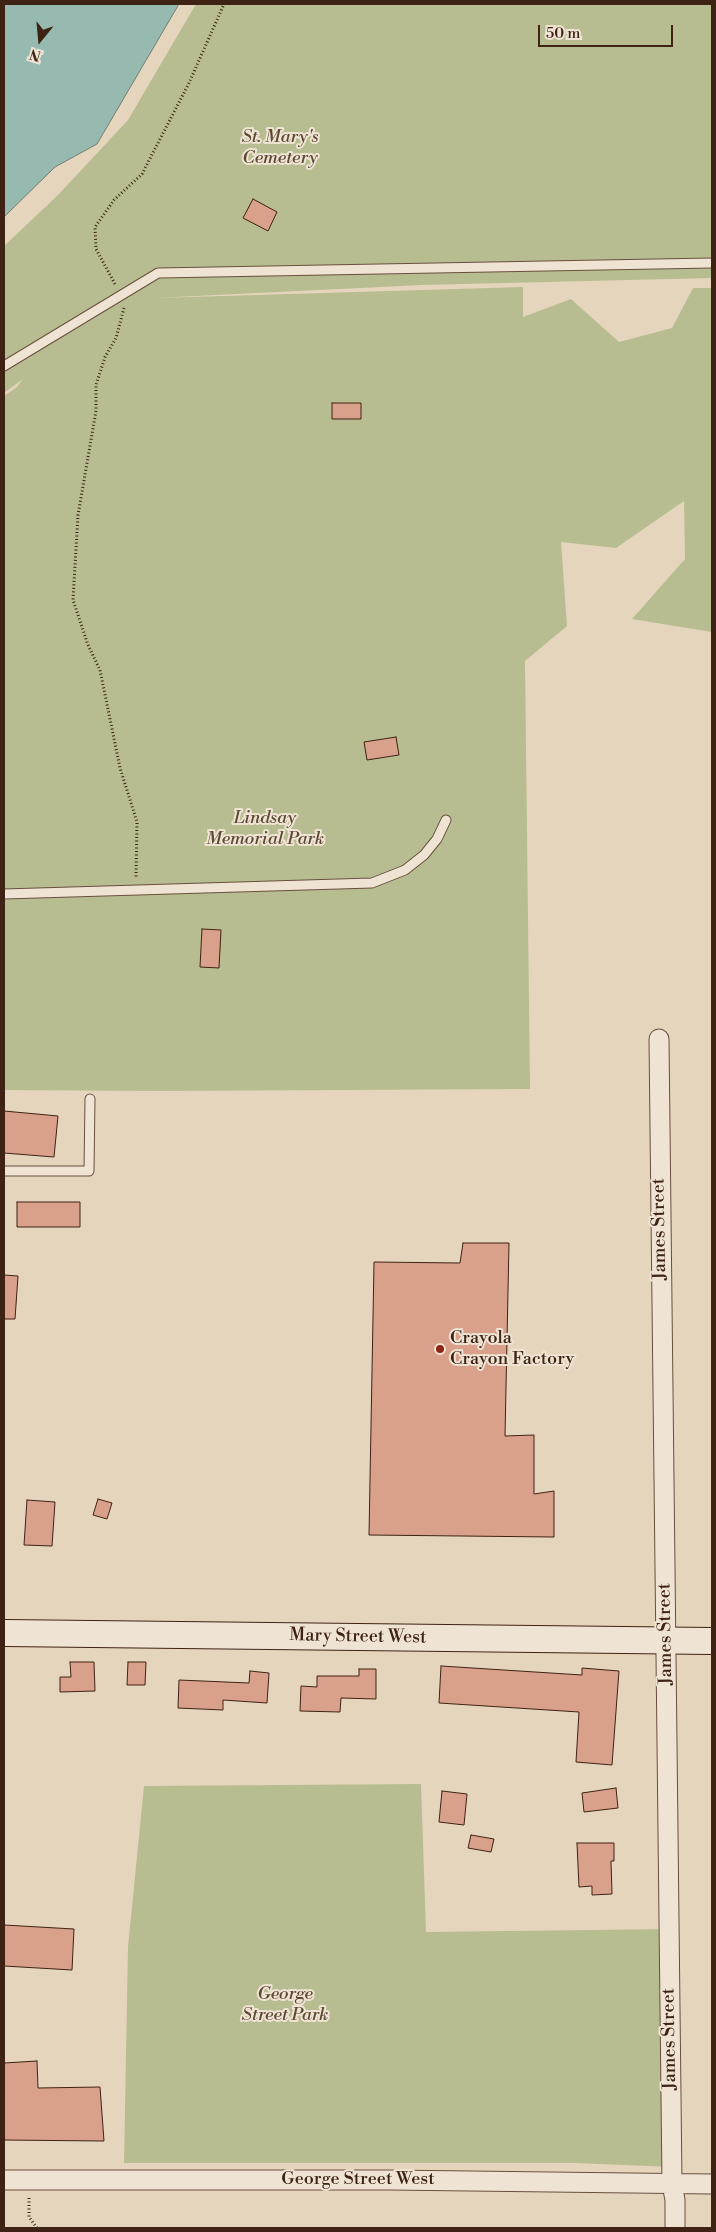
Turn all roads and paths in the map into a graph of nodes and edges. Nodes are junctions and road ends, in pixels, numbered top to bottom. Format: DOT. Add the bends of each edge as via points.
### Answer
graph roads {
  1 [pos="224,4"];
  2 [pos="712,263"];
  3 [pos="121,295"];
  4 [pos="4,366"];
  5 [pos="446,820"];
  6 [pos="135,891"];
  7 [pos="4,894"];
  8 [pos="659,1040"];
  9 [pos="90,1099"];
  10 [pos="4,1171"];
  11 [pos="4,1633"];
  12 [pos="666,1641"];
  13 [pos="712,1641"];
  14 [pos="4,2180"];
  15 [pos="28,2180"];
  16 [pos="672,2184"];
  17 [pos="712,2184"];
  18 [pos="37,2228"];
  19 [pos="675,2228"];
  1 -- 3 [label="path" via="189,83 142,174 114,200 95,228 96,249"];
  2 -- 3 [label="lane" via="158,273"];
  3 -- 4 [label="lane"];
  3 -- 6 [label="path" via="124,306 122,318 116,338 104,357 96,385 96,411 78,515 73,600 100,670 120,768 137,822"];
  5 -- 6 [label="lane" via="424,855 405,870 372,883"];
  6 -- 7 [label="lane"];
  8 -- 12 [label="street, James Street"];
  9 -- 10 [label="lane" via="89,1171"];
  11 -- 12 [label="street, Mary Street West"];
  12 -- 13 [label="street, Mary Street West"];
  12 -- 16 [label="street, James Street"];
  14 -- 15 [label="street, George Street West"];
  15 -- 16 [label="street, George Street West"];
  15 -- 18 [label="path" via="29,2217"];
  16 -- 17 [label="street, George Street West"];
  16 -- 19 [label="street, James Street"];
}
